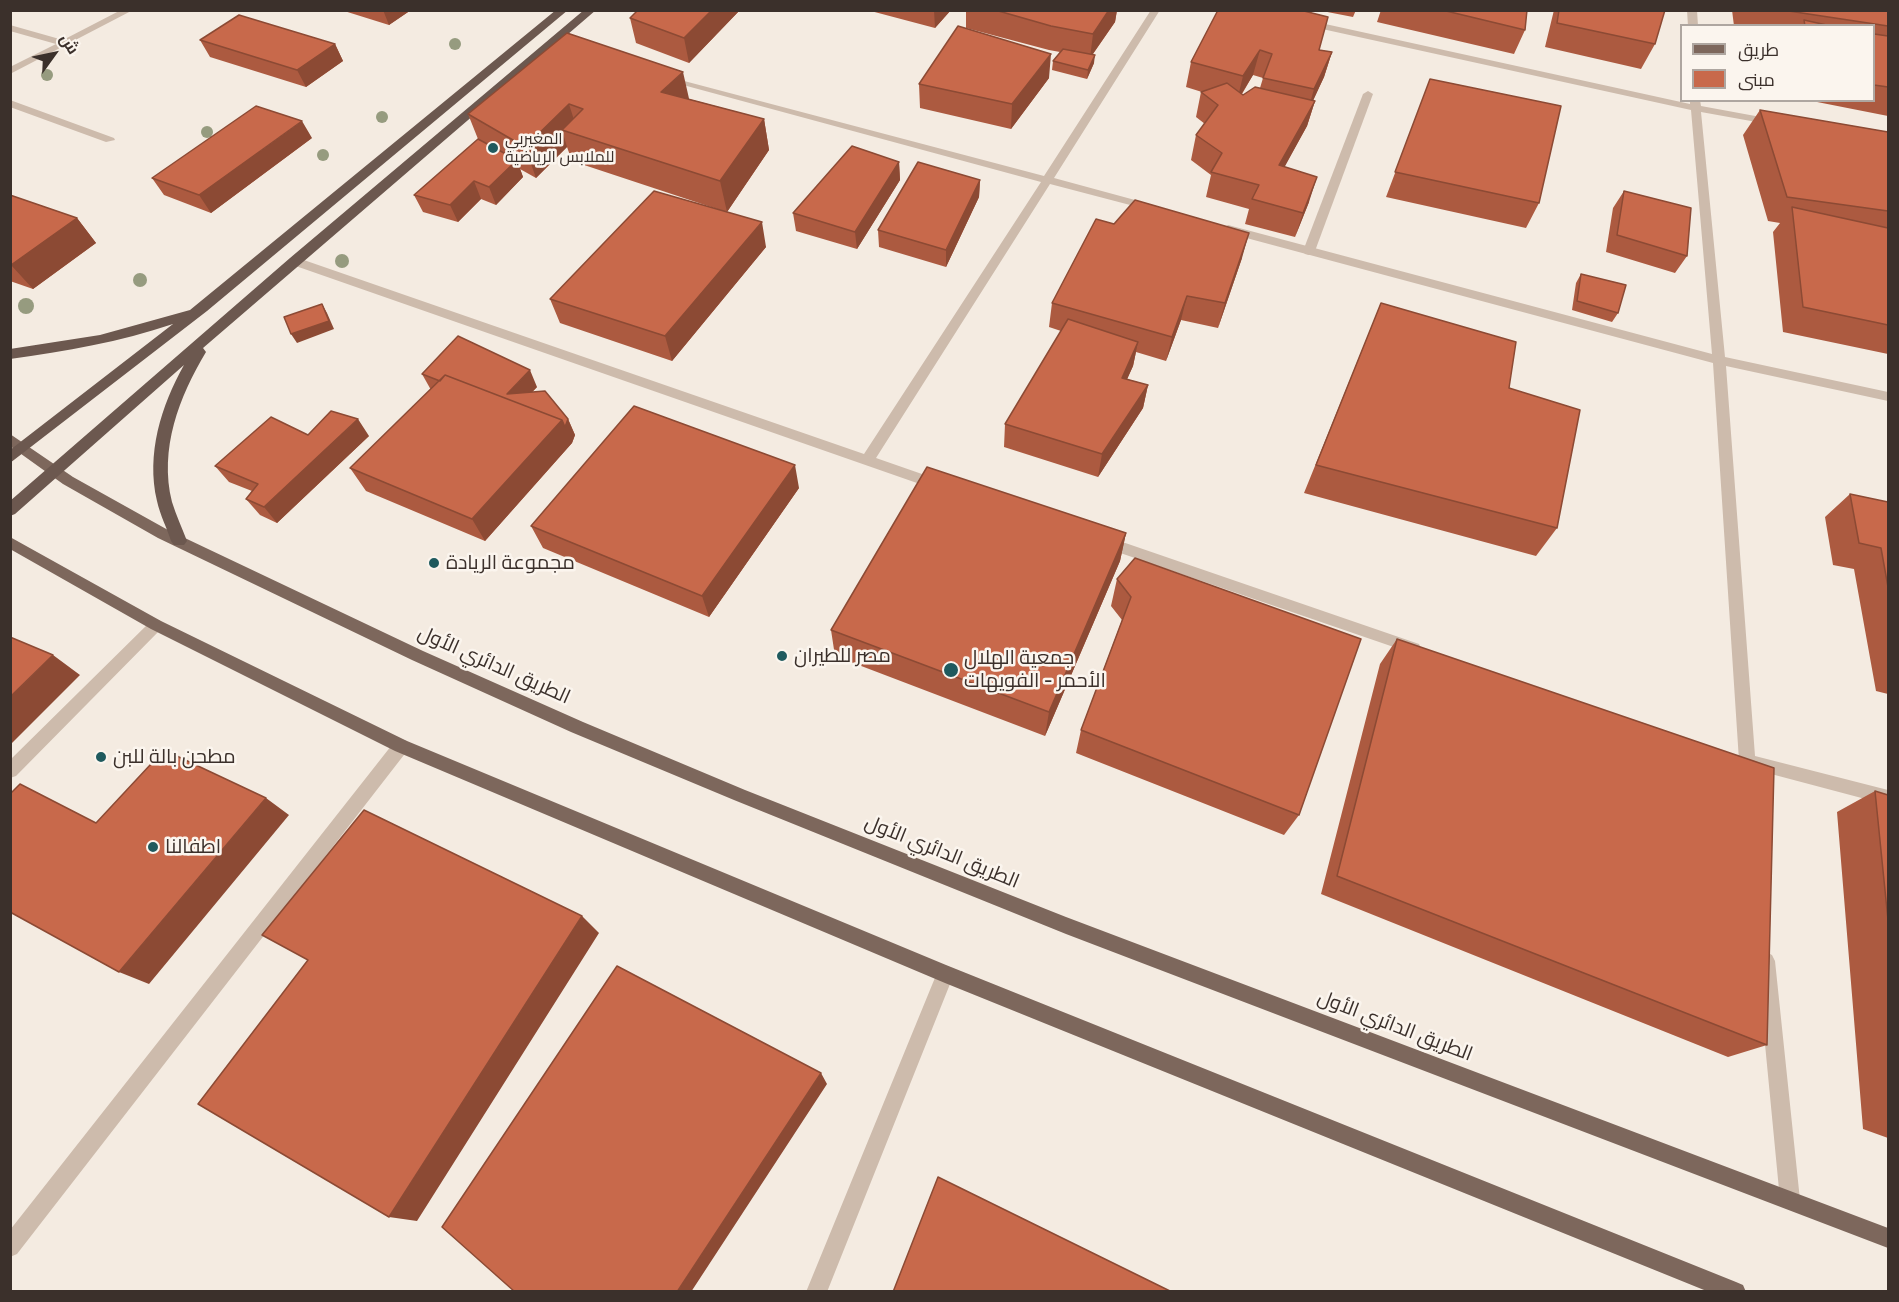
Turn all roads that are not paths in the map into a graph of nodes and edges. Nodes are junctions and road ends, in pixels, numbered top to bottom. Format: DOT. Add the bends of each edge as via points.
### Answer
graph roads {
  1 [pos="129,10"];
  2 [pos="563,10"];
  3 [pos="591,10"];
  4 [pos="1156,10"];
  5 [pos="1297,21"];
  6 [pos="10,28"];
  7 [pos="64,44"];
  8 [pos="10,71"];
  9 [pos="649,75"];
  10 [pos="1368,94"];
  11 [pos="1680,101"];
  12 [pos="10,103"];
  13 [pos="1695,104"];
  14 [pos="1786,124"];
  15 [pos="110,140"];
  16 [pos="1047,178"];
  17 [pos="1161,210"];
  18 [pos="1218,226"];
  19 [pos="1309,251"];
  20 [pos="294,261"];
  21 [pos="202,308"];
  22 [pos="212,332"];
  23 [pos="10,354"];
  24 [pos="1719,360"];
  25 [pos="1888,397"];
  26 [pos="14,449"];
  27 [pos="867,461"];
  28 [pos="53,472"];
  29 [pos="946,488"];
  30 [pos="10,510"];
  31 [pos="1092,538"];
  32 [pos="179,541"];
  33 [pos="10,542"];
  34 [pos="156,625"];
  35 [pos="1431,653"];
  36 [pos="401,746"];
  37 [pos="1741,759"];
  38 [pos="10,771"];
  39 [pos="1750,797"];
  40 [pos="1888,798"];
  41 [pos="1765,951"];
  42 [pos="945,974"];
  43 [pos="1790,1200"];
  44 [pos="1888,1238"];
  45 [pos="10,1247"];
  46 [pos="816,1292"];
  47 [pos="1736,1292"];
  1 -- 7 [label="street"];
  2 -- 21 [label="highway"];
  3 -- 20 [label="highway" via="553,49"];
  4 -- 16 [label="street"];
  5 -- 11 [label="street"];
  6 -- 7 [label="street"];
  7 -- 8 [label="street"];
  9 -- 16 [label="street"];
  10 -- 19 [label="street"];
  12 -- 15 [label="street"];
  13 -- 14 [label="street"];
  13 -- 24 [label="street"];
  16 -- 17 [label="street"];
  16 -- 27 [label="street"];
  18 -- 19 [label="street"];
  19 -- 24 [label="street"];
  20 -- 22 [label="highway"];
  20 -- 27 [label="street"];
  21 -- 23 [label="highway" via="140,331 74,346"];
  21 -- 26 [label="highway"];
  22 -- 28 [label="highway"];
  22 -- 32 [label="highway" via="186,372 169,413 161,457 165,500"];
  24 -- 25 [label="street"];
  24 -- 37 [label="street"];
  26 -- 28 [label="main road, الطريق الدائري الأول"];
  27 -- 29 [label="street"];
  28 -- 30 [label="highway"];
  28 -- 32 [label="main road, الطريق الدائري الأول"];
  31 -- 35 [label="street"];
  32 -- 43 [label="main road, الطريق الدائري الأول" via="467,680 756,803 1069,927"];
  33 -- 34 [label="main road"];
  34 -- 36 [label="main road"];
  34 -- 38 [label="street"];
  36 -- 42 [label="main road"];
  36 -- 45 [label="street"];
  37 -- 39 [label="street"];
  37 -- 40 [label="street"];
  41 -- 43 [label="street"];
  42 -- 46 [label="street"];
  42 -- 47 [label="main road"];
  43 -- 44 [label="main road, الطريق الدائري الأول"];
}
